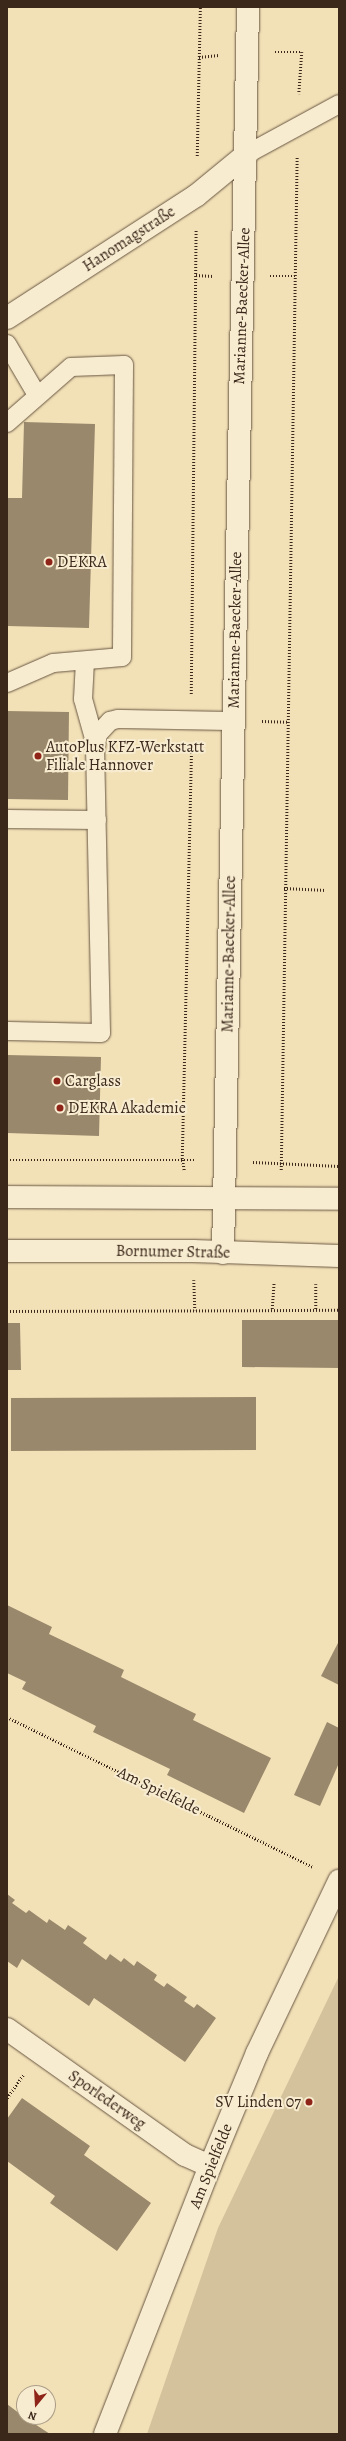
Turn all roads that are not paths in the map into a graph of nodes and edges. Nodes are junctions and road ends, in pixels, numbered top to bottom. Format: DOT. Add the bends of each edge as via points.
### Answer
graph roads {
  1 [pos="248,7"];
  2 [pos="339,104"];
  3 [pos="247,154"];
  4 [pos="7,318"];
  5 [pos="7,344"];
  6 [pos="37,395"];
  7 [pos="7,423"];
  8 [pos="85,660"];
  9 [pos="7,683"];
  10 [pos="233,721"];
  11 [pos="95,742"];
  12 [pos="7,819"];
  13 [pos="97,820"];
  14 [pos="7,1031"];
  15 [pos="7,1197"];
  16 [pos="223,1198"];
  17 [pos="339,1199"];
  18 [pos="7,1251"];
  19 [pos="223,1253"];
  20 [pos="339,1256"];
  21 [pos="339,1881"];
  22 [pos="7,2029"];
  23 [pos="210,2166"];
  24 [pos="105,2434"];
  1 -- 3 [label="street, Marianne-Baecker-Allee"];
  2 -- 3 [label="lane"];
  3 -- 4 [label="street, Hanomagstraße" via="197,195"];
  3 -- 10 [label="street, Marianne-Baecker-Allee"];
  5 -- 6 [label="lane"];
  6 -- 7 [label="lane"];
  6 -- 8 [label="lane" via="71,367 124,365 122,657"];
  8 -- 9 [label="lane" via="53,663"];
  8 -- 11 [label="lane" via="83,699"];
  10 -- 11 [label="lane" via="110,720 98,734"];
  10 -- 16 [label="street, Marianne-Baecker-Allee"];
  11 -- 13 [label="lane"];
  12 -- 13 [label="lane"];
  13 -- 14 [label="lane" via="101,1033"];
  15 -- 16 [label="street"];
  16 -- 17 [label="street"];
  16 -- 19 [label="street, Marianne-Baecker-Allee"];
  18 -- 19 [label="street, Bornumer Straße"];
  19 -- 20 [label="street, Bornumer Straße"];
  21 -- 23 [label="street, Am Spielfelde" via="257,2053"];
  22 -- 23 [label="street, Sporlederweg" via="185,2155"];
  23 -- 24 [label="street, Am Spielfelde"];
}
